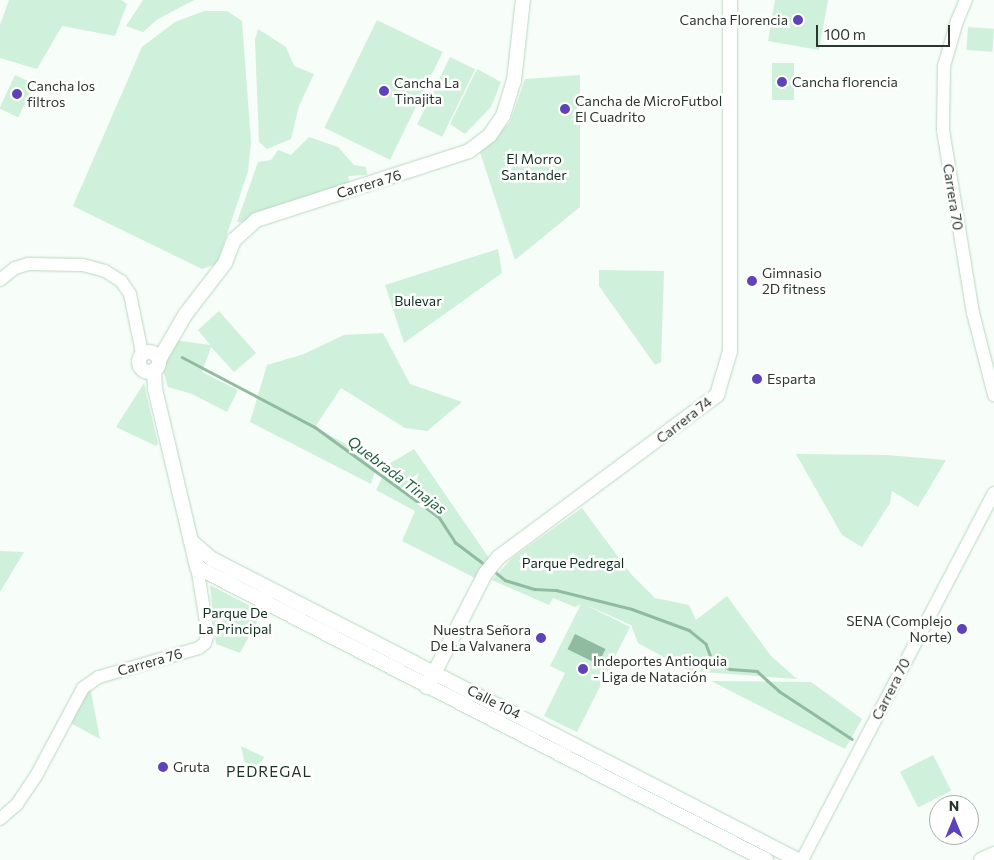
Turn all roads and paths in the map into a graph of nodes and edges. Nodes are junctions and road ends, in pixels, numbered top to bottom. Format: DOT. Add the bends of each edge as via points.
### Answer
graph roads {
  1 [pos="522,0"];
  2 [pos="730,0"];
  3 [pos="966,0"];
  4 [pos="0,280"];
  5 [pos="149,357"];
  6 [pos="994,395"];
  7 [pos="994,492"];
  8 [pos="192,541"];
  9 [pos="198,566"];
  10 [pos="435,672"];
  11 [pos="427,686"];
  12 [pos="0,819"];
  13 [pos="994,854"];
  14 [pos="766,860"];
  15 [pos="798,860"];
  16 [pos="802,860"];
  17 [pos="981,860"];
  1 -- 5 [label="main road, Carrera 76" via="514,81 503,116 490,135 469,151 256,220 234,240 225,263 166,344"];
  2 -- 10 [label="main road, Carrera 74" via="730,352 717,395 499,557 485,574"];
  3 -- 6 [label="street, Carrera 70" via="956,21 944,66 943,130 972,313"];
  4 -- 5 [label="street" via="15,268 28,264 83,265 105,271 121,281 130,294"];
  5 -- 8 [label="main road, Carrera 76"];
  7 -- 16 [label="street, Carrera 70"];
  8 -- 9 [label="main road, Carrera 76"];
  8 -- 10 [label="main road, Calle 104" via="221,563"];
  9 -- 11 [label="main road, Calle 104"];
  9 -- 12 [label="street, Carrera 76" via="208,634 206,643 199,648 99,677 83,688 36,776 17,804"];
  10 -- 11 [label="main road, Carrera 74"];
  10 -- 15 [label="main road, Calle 104"];
  11 -- 14 [label="main road, Calle 104"];
  13 -- 17 [label="main road"];
}
